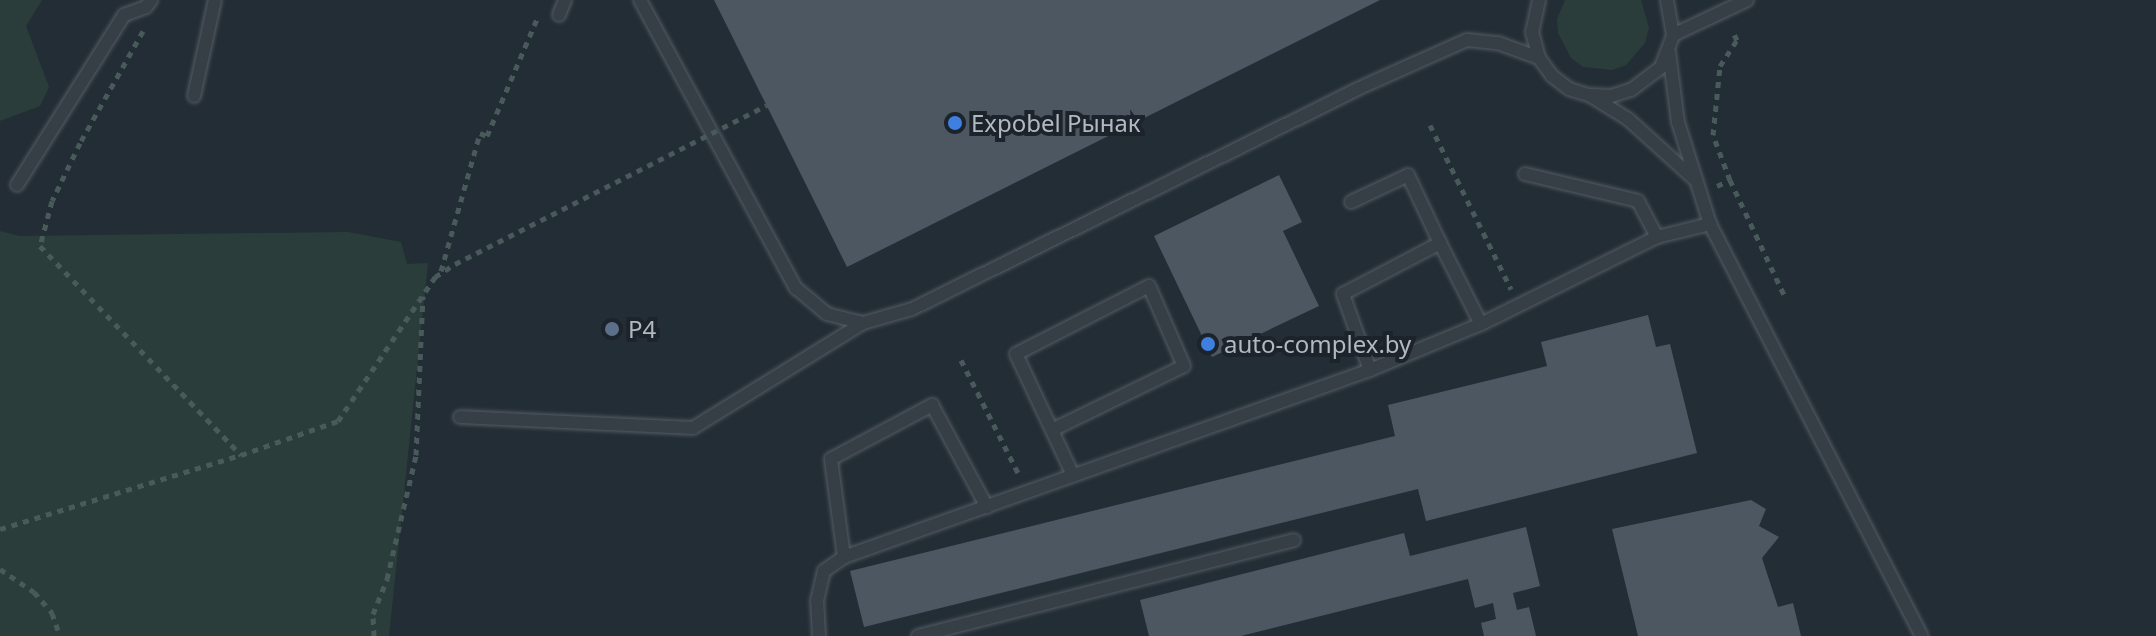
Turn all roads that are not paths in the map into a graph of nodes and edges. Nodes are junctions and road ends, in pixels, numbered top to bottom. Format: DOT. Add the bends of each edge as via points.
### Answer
graph roads {
  1 [pos="151,0"];
  2 [pos="215,0"];
  3 [pos="565,0"];
  4 [pos="640,0"];
  5 [pos="1539,0"];
  6 [pos="1667,0"];
  7 [pos="1747,0"];
  8 [pos="559,15"];
  9 [pos="1673,35"];
  10 [pos="1669,52"];
  11 [pos="1539,58"];
  12 [pos="1589,95"];
  13 [pos="194,96"];
  14 [pos="1525,174"];
  15 [pos="1696,180"];
  16 [pos="17,185"];
  17 [pos="1351,202"];
  18 [pos="1710,224"];
  19 [pos="1657,237"];
  20 [pos="1440,243"];
  21 [pos="863,323"];
  22 [pos="1481,324"];
  23 [pos="1370,370"];
  24 [pos="460,417"];
  25 [pos="1054,429"];
  26 [pos="1073,475"];
  27 [pos="987,507"];
  28 [pos="1294,540"];
  29 [pos="844,557"];
  30 [pos="819,636"];
  31 [pos="918,636"];
  32 [pos="1922,636"];
  1 -- 16 [label="lane" via="124,15"];
  2 -- 13 [label="lane"];
  3 -- 8 [label="lane"];
  4 -- 21 [label="lane" via="796,288 827,314"];
  5 -- 11 [label="lane" via="1532,32"];
  6 -- 9 [label="lane"];
  7 -- 9 [label="lane"];
  9 -- 10 [label="lane"];
  10 -- 12 [label="lane" via="1650,79 1631,90"];
  10 -- 15 [label="lane" via="1678,122"];
  11 -- 12 [label="lane" via="1569,89"];
  11 -- 21 [label="lane" via="1498,43 1467,40 912,309"];
  12 -- 15 [label="lane" via="1628,119"];
  14 -- 19 [label="lane" via="1638,201"];
  15 -- 18 [label="lane"];
  17 -- 20 [label="lane" via="1408,175"];
  18 -- 19 [label="lane"];
  18 -- 32 [label="lane"];
  19 -- 22 [label="lane"];
  20 -- 22 [label="lane"];
  20 -- 23 [label="lane" via="1343,294"];
  21 -- 24 [label="lane" via="693,428"];
  22 -- 23 [label="lane"];
  23 -- 26 [label="lane"];
  25 -- 25 [label="lane" via="1016,354 1149,286 1184,366"];
  25 -- 26 [label="lane"];
  26 -- 27 [label="lane"];
  27 -- 29 [label="lane"];
  27 -- 29 [label="lane" via="932,405 831,459"];
  28 -- 31 [label="lane"];
  29 -- 30 [label="lane" via="824,571 817,601"];
}
